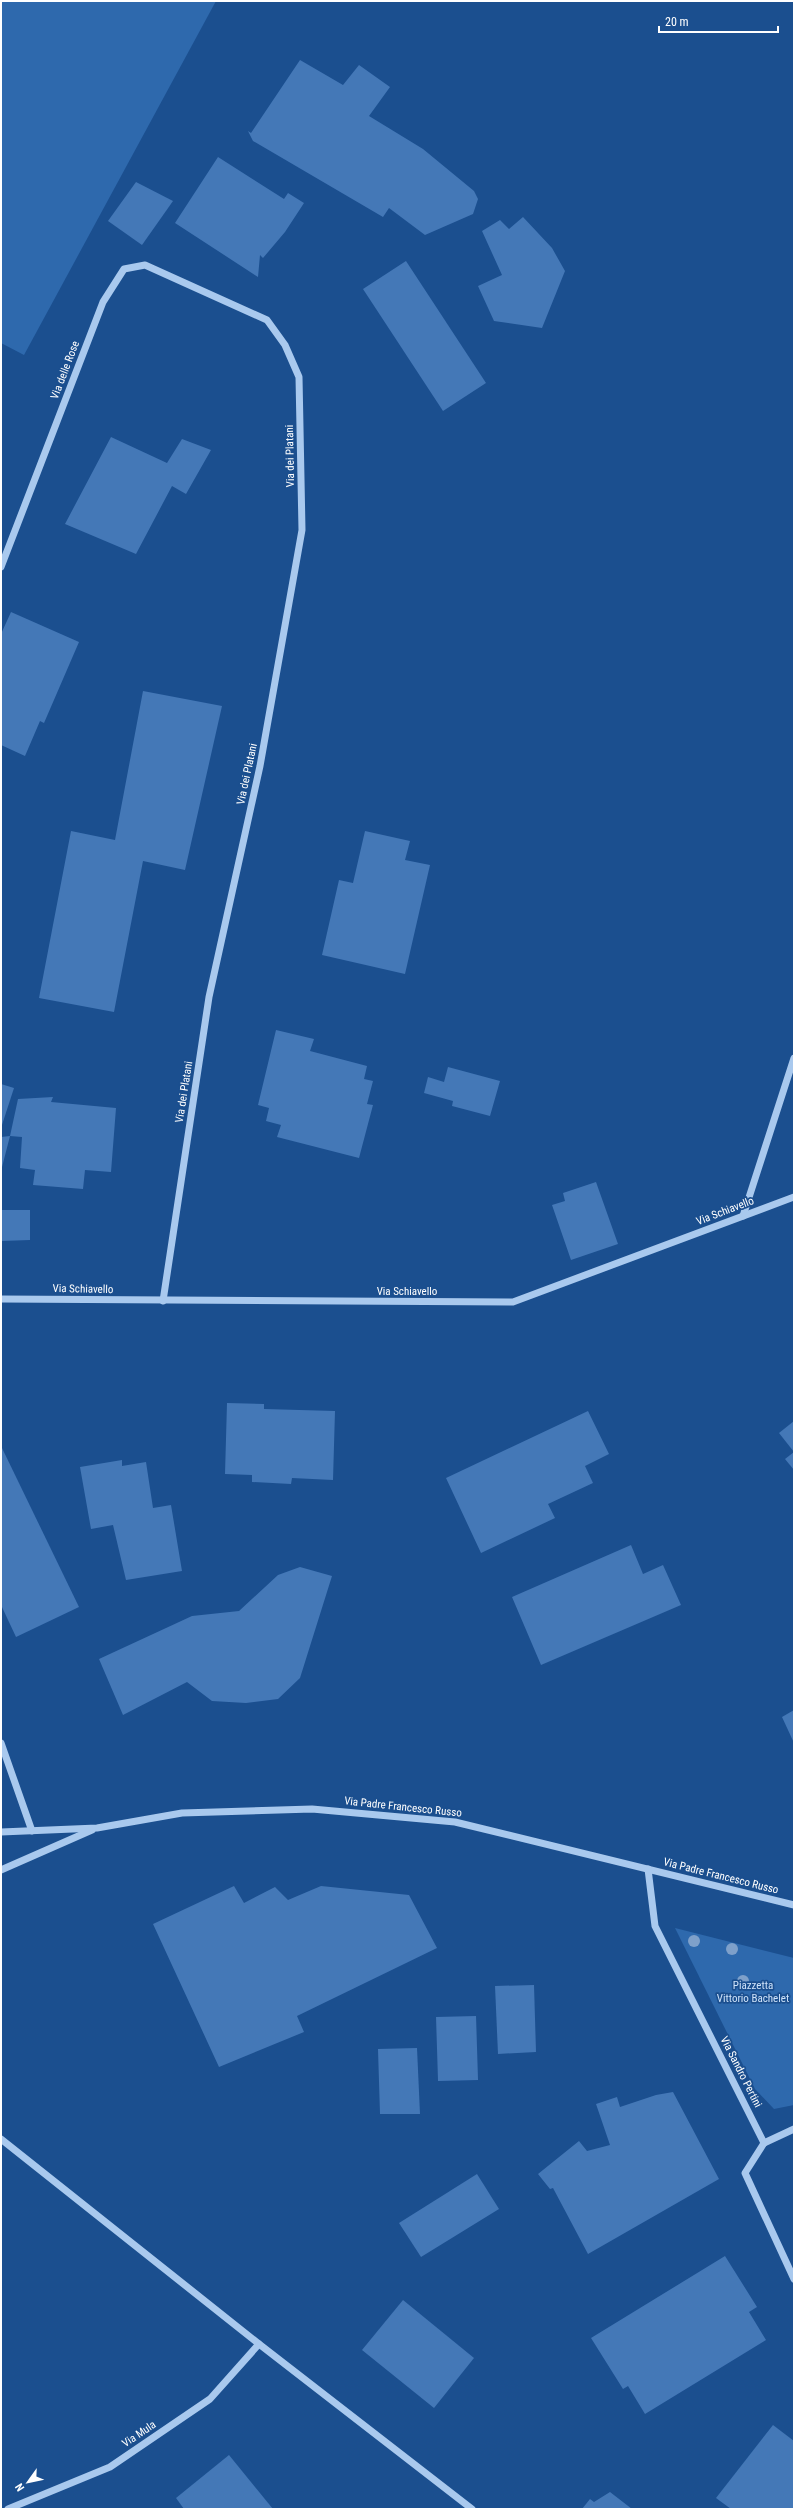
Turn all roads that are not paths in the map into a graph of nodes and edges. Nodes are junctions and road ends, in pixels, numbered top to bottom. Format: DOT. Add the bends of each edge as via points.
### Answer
graph roads {
  1 [pos="208,295"];
  2 [pos="1,567"];
  3 [pos="794,1058"];
  4 [pos="794,1197"];
  5 [pos="743,1216"];
  6 [pos="1,1299"];
  7 [pos="162,1301"];
  8 [pos="1,1743"];
  9 [pos="97,1828"];
  10 [pos="32,1831"];
  11 [pos="1,1832"];
  12 [pos="648,1869"];
  13 [pos="1,1870"];
  14 [pos="794,1905"];
  15 [pos="794,2128"];
  16 [pos="1,2139"];
  17 [pos="764,2143"];
  18 [pos="794,2279"];
  19 [pos="259,2344"];
  20 [pos="8,2509"];
  21 [pos="472,2509"];
  1 -- 2 [label="street, Via delle Rose" via="145,265 124,270 103,302"];
  1 -- 7 [label="street, Via dei Platani" via="267,320 285,345 299,377 302,530 260,766 209,997"];
  3 -- 5 [label="street"];
  4 -- 5 [label="street, Via Schiavello"];
  5 -- 7 [label="street, Via Schiavello" via="513,1302"];
  6 -- 7 [label="street, Via Schiavello"];
  8 -- 10 [label="street"];
  9 -- 10 [label="street, Via Padre Francesco Russo"];
  9 -- 12 [label="street, Via Padre Francesco Russo" via="182,1813 312,1809 455,1822"];
  9 -- 13 [label="street, Via Padre Francesco Russo"];
  10 -- 11 [label="street, Via Padre Francesco Russo"];
  12 -- 14 [label="street, Via Padre Francesco Russo"];
  12 -- 17 [label="street, Via Sandro Pertini" via="655,1926"];
  15 -- 17 [label="street"];
  16 -- 19 [label="street"];
  17 -- 18 [label="street" via="745,2173"];
  19 -- 20 [label="street, Via Mula" via="210,2399 110,2467"];
  19 -- 21 [label="street"];
}
